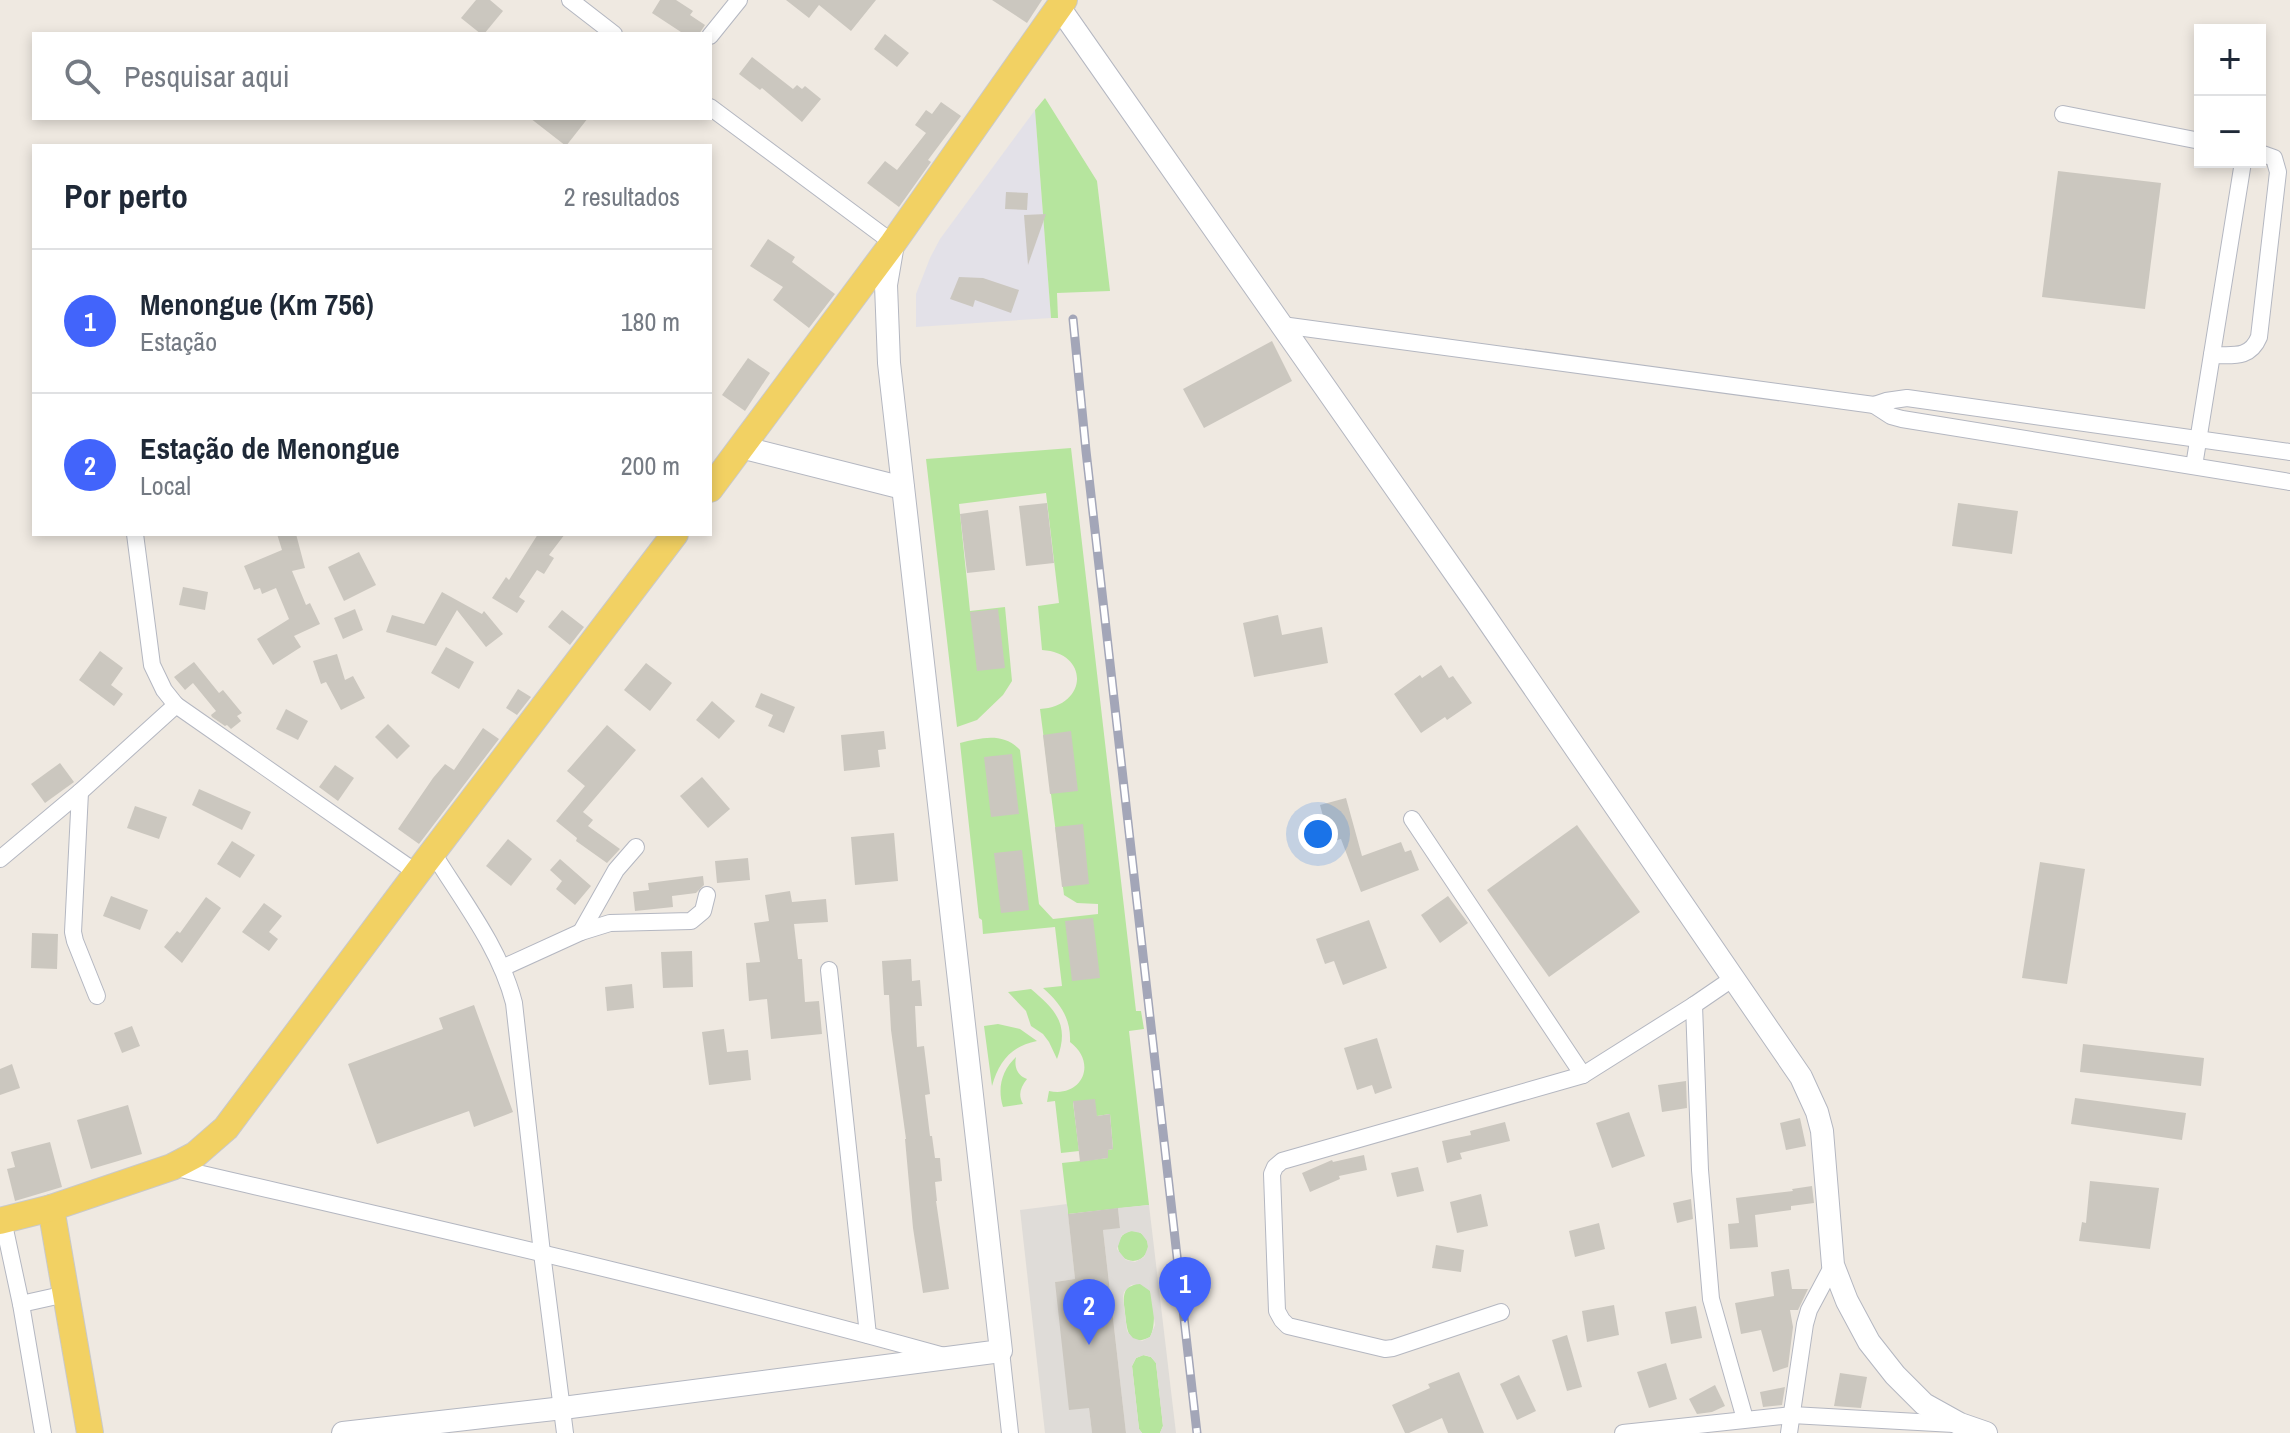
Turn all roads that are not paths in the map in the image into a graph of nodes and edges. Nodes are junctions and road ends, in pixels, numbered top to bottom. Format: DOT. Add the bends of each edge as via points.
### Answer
graph roads {
  1 [pos="570,0"];
  2 [pos="739,0"];
  3 [pos="1062,4"];
  4 [pos="611,32"];
  5 [pos="712,34"];
  6 [pos="712,108"];
  7 [pos="2063,114"];
  8 [pos="2194,140"];
  9 [pos="2266,155"];
  10 [pos="2242,168"];
  11 [pos="893,243"];
  12 [pos="1282,325"];
  13 [pos="2212,355"];
  14 [pos="1874,405"];
  15 [pos="2197,439"];
  16 [pos="741,447"];
  17 [pos="2290,452"];
  18 [pos="2194,466"];
  19 [pos="2290,482"];
  20 [pos="712,486"];
  21 [pos="903,488"];
  22 [pos="135,536"];
  23 [pos="673,536"];
  24 [pos="176,705"];
  25 [pos="80,792"];
  26 [pos="1412,819"];
  27 [pos="636,847"];
  28 [pos="0,859"];
  29 [pos="425,863"];
  30 [pos="707,895"];
  31 [pos="581,932"];
  32 [pos="502,968"];
  33 [pos="829,970"];
  34 [pos="1732,979"];
  35 [pos="97,996"];
  36 [pos="1694,1005"];
  37 [pos="1583,1075"];
  38 [pos="172,1167"];
  39 [pos="51,1208"];
  40 [pos="1,1221"];
  41 [pos="542,1253"];
  42 [pos="1833,1265"];
  43 [pos="66,1294"];
  44 [pos="21,1304"];
  45 [pos="1501,1312"];
  46 [pos="868,1335"];
  47 [pos="1001,1351"];
  48 [pos="948,1357"];
  49 [pos="563,1408"];
  50 [pos="1792,1415"];
  51 [pos="1745,1419"];
  52 [pos="1960,1424"];
  53 [pos="43,1433"];
  54 [pos="90,1433"];
  55 [pos="343,1433"];
  56 [pos="565,1433"];
  57 [pos="1010,1433"];
  58 [pos="1623,1433"];
  59 [pos="1789,1433"];
  60 [pos="1986,1433"];
  1 -- 4 [label="street"];
  2 -- 5 [label="street"];
  3 -- 11 [label="main road"];
  3 -- 12 [label="main road"];
  6 -- 11 [label="street"];
  7 -- 8 [label="street"];
  9 -- 13 [label="street" via="2274,158 2278,172 2259,337 2243,355"];
  10 -- 13 [label="street"];
  11 -- 16 [label="main road"];
  11 -- 21 [label="main road" via="886,285 889,363"];
  12 -- 14 [label="street"];
  12 -- 34 [label="main road"];
  13 -- 15 [label="street"];
  14 -- 15 [label="street" via="1907,398"];
  14 -- 18 [label="street" via="1902,419"];
  15 -- 17 [label="street"];
  15 -- 18 [label="street"];
  16 -- 20 [label="main road"];
  16 -- 21 [label="main road"];
  18 -- 19 [label="street"];
  21 -- 47 [label="main road"];
  22 -- 24 [label="street" via="152,665"];
  23 -- 29 [label="main road"];
  24 -- 25 [label="street"];
  24 -- 29 [label="street"];
  25 -- 28 [label="street"];
  25 -- 35 [label="street" via="73,932"];
  26 -- 37 [label="street"];
  27 -- 31 [label="street" via="616,870"];
  29 -- 32 [label="street"];
  29 -- 38 [label="main road" via="226,1128"];
  30 -- 31 [label="street" via="703,911 691,921 617,921"];
  31 -- 32 [label="street"];
  32 -- 41 [label="street" via="514,1003"];
  33 -- 46 [label="street"];
  34 -- 36 [label="street"];
  34 -- 42 [label="main road" via="1801,1077 1817,1112"];
  36 -- 37 [label="street"];
  36 -- 51 [label="street" via="1711,1299"];
  37 -- 45 [label="street" via="1282,1161 1272,1174 1277,1311 1288,1326 1385,1349"];
  38 -- 39 [label="main road"];
  38 -- 41 [label="street"];
  39 -- 40 [label="main road"];
  39 -- 43 [label="main road"];
  40 -- 44 [label="street"];
  41 -- 46 [label="street"];
  41 -- 49 [label="street"];
  42 -- 50 [label="street" via="1805,1324"];
  42 -- 52 [label="main road" via="1869,1342 1895,1375 1924,1404"];
  43 -- 44 [label="street"];
  43 -- 54 [label="main road"];
  44 -- 53 [label="street"];
  46 -- 48 [label="street"];
  47 -- 48 [label="main road"];
  47 -- 57 [label="street"];
  48 -- 49 [label="main road"];
  49 -- 55 [label="main road"];
  49 -- 56 [label="street"];
  50 -- 51 [label="street"];
  50 -- 52 [label="street"];
  50 -- 59 [label="street"];
  51 -- 58 [label="street"];
  52 -- 60 [label="main road"];
}
